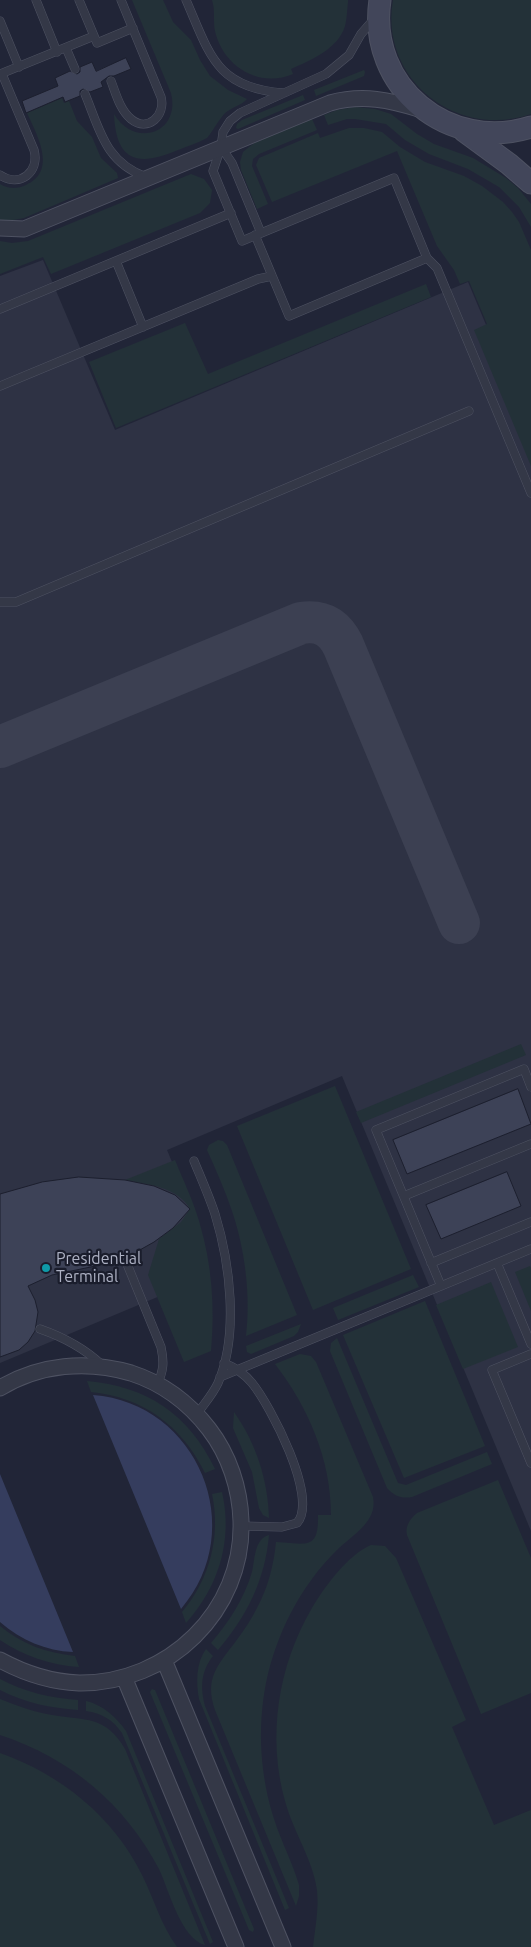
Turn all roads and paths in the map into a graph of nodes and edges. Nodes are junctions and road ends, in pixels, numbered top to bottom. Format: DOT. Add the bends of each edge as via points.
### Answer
graph roads {
  1 [pos="36,0"];
  2 [pos="79,0"];
  3 [pos="121,0"];
  4 [pos="186,0"];
  5 [pos="379,7"];
  6 [pos="0,21"];
  7 [pos="132,28"];
  8 [pos="94,36"];
  9 [pos="66,48"];
  10 [pos="57,52"];
  11 [pos="19,67"];
  12 [pos="75,69"];
  13 [pos="1,74"];
  14 [pos="111,81"];
  15 [pos="286,93"];
  16 [pos="85,94"];
  17 [pos="426,112"];
  18 [pos="460,128"];
  19 [pos="531,128"];
  20 [pos="221,147"];
  21 [pos="0,175"];
  22 [pos="148,178"];
  23 [pos="531,183"];
  24 [pos="231,213"];
  25 [pos="0,228"];
  26 [pos="258,234"];
  27 [pos="427,258"];
  28 [pos="116,261"];
  29 [pos="272,276"];
  30 [pos="0,309"];
  31 [pos="143,327"];
  32 [pos="0,386"];
  33 [pos="469,411"];
  34 [pos="531,493"];
  35 [pos="0,602"];
  36 [pos="531,1087"];
  37 [pos="531,1144"];
  38 [pos="194,1161"];
  39 [pos="404,1196"];
  40 [pos="531,1222"];
  41 [pos="531,1249"];
  42 [pos="431,1263"];
  43 [pos="497,1263"];
  44 [pos="127,1264"];
  45 [pos="441,1286"];
  46 [pos="40,1329"];
  47 [pos="531,1344"];
  48 [pos="531,1354"];
  49 [pos="224,1363"];
  50 [pos="103,1366"];
  51 [pos="239,1370"];
  52 [pos="220,1378"];
  53 [pos="157,1384"];
  54 [pos="0,1388"];
  55 [pos="196,1414"];
  56 [pos="531,1463"];
  57 [pos="241,1526"];
  58 [pos="0,1660"];
  59 [pos="164,1660"];
  60 [pos="124,1677"];
  61 [pos="236,1947"];
  62 [pos="283,1947"];
  1 -- 10 [label="lane"];
  2 -- 8 [label="lane"];
  3 -- 7 [label="lane"];
  4 -- 15 [label="lane" via="210,54 223,71 249,87"];
  5 -- 15 [label="lane" via="341,62 326,74"];
  5 -- 17 [label="street" via="380,39 388,63 400,85"];
  6 -- 11 [label="lane"];
  7 -- 8 [label="lane" via="97,43"];
  7 -- 14 [label="lane" via="162,97 158,118 143,124 132,120 124,112"];
  8 -- 9 [label="lane"];
  9 -- 10 [label="lane"];
  9 -- 12 [label="lane"];
  10 -- 11 [label="lane"];
  11 -- 13 [label="lane"];
  13 -- 21 [label="lane" via="34,150 35,162 30,173 19,179"];
  15 -- 20 [label="lane" via="235,116 222,132"];
  16 -- 22 [label="lane" via="110,153 127,168"];
  17 -- 18 [label="street"];
  17 -- 20 [label="street" via="384,100 345,99"];
  18 -- 19 [label="street" via="497,134"];
  18 -- 23 [label="street"];
  20 -- 22 [label="street"];
  20 -- 24 [label="lane" via="213,171"];
  20 -- 26 [label="lane" via="232,163"];
  22 -- 25 [label="street" via="24,229"];
  24 -- 26 [label="lane" via="242,241"];
  24 -- 28 [label="lane"];
  26 -- 27 [label="lane" via="394,178"];
  26 -- 29 [label="lane"];
  27 -- 29 [label="lane" via="289,316"];
  27 -- 34 [label="lane" via="436,268"];
  28 -- 30 [label="lane"];
  28 -- 31 [label="lane"];
  29 -- 31 [label="lane"];
  31 -- 32 [label="lane"];
  33 -- 35 [label="lane" via="16,602"];
  36 -- 39 [label="lane" via="524,1069 376,1130"];
  37 -- 39 [label="lane"];
  38 -- 49 [label="lane" via="214,1213 227,1274 229,1336"];
  39 -- 42 [label="lane"];
  40 -- 42 [label="lane"];
  41 -- 43 [label="lane"];
  42 -- 45 [label="lane"];
  43 -- 45 [label="lane"];
  43 -- 47 [label="lane"];
  44 -- 53 [label="lane" via="161,1347 163,1373"];
  45 -- 51 [label="lane"];
  46 -- 50 [label="lane" via="68,1340"];
  48 -- 56 [label="lane" via="492,1370"];
  49 -- 51 [label="lane"];
  49 -- 52 [label="lane"];
  50 -- 53 [label="street"];
  50 -- 54 [label="street" via="53,1368 22,1377"];
  51 -- 52 [label="lane"];
  51 -- 57 [label="lane" via="265,1400 285,1439 294,1463 302,1512 300,1520 293,1525"];
  52 -- 55 [label="lane"];
  53 -- 55 [label="street"];
  55 -- 57 [label="street" via="214,1435 229,1464 239,1496"];
  57 -- 59 [label="street" via="232,1578 218,1608 197,1634"];
  58 -- 60 [label="street" via="29,1673 61,1681 94,1682"];
  59 -- 60 [label="street"];
  59 -- 62 [label="street"];
  60 -- 61 [label="street"];
}
